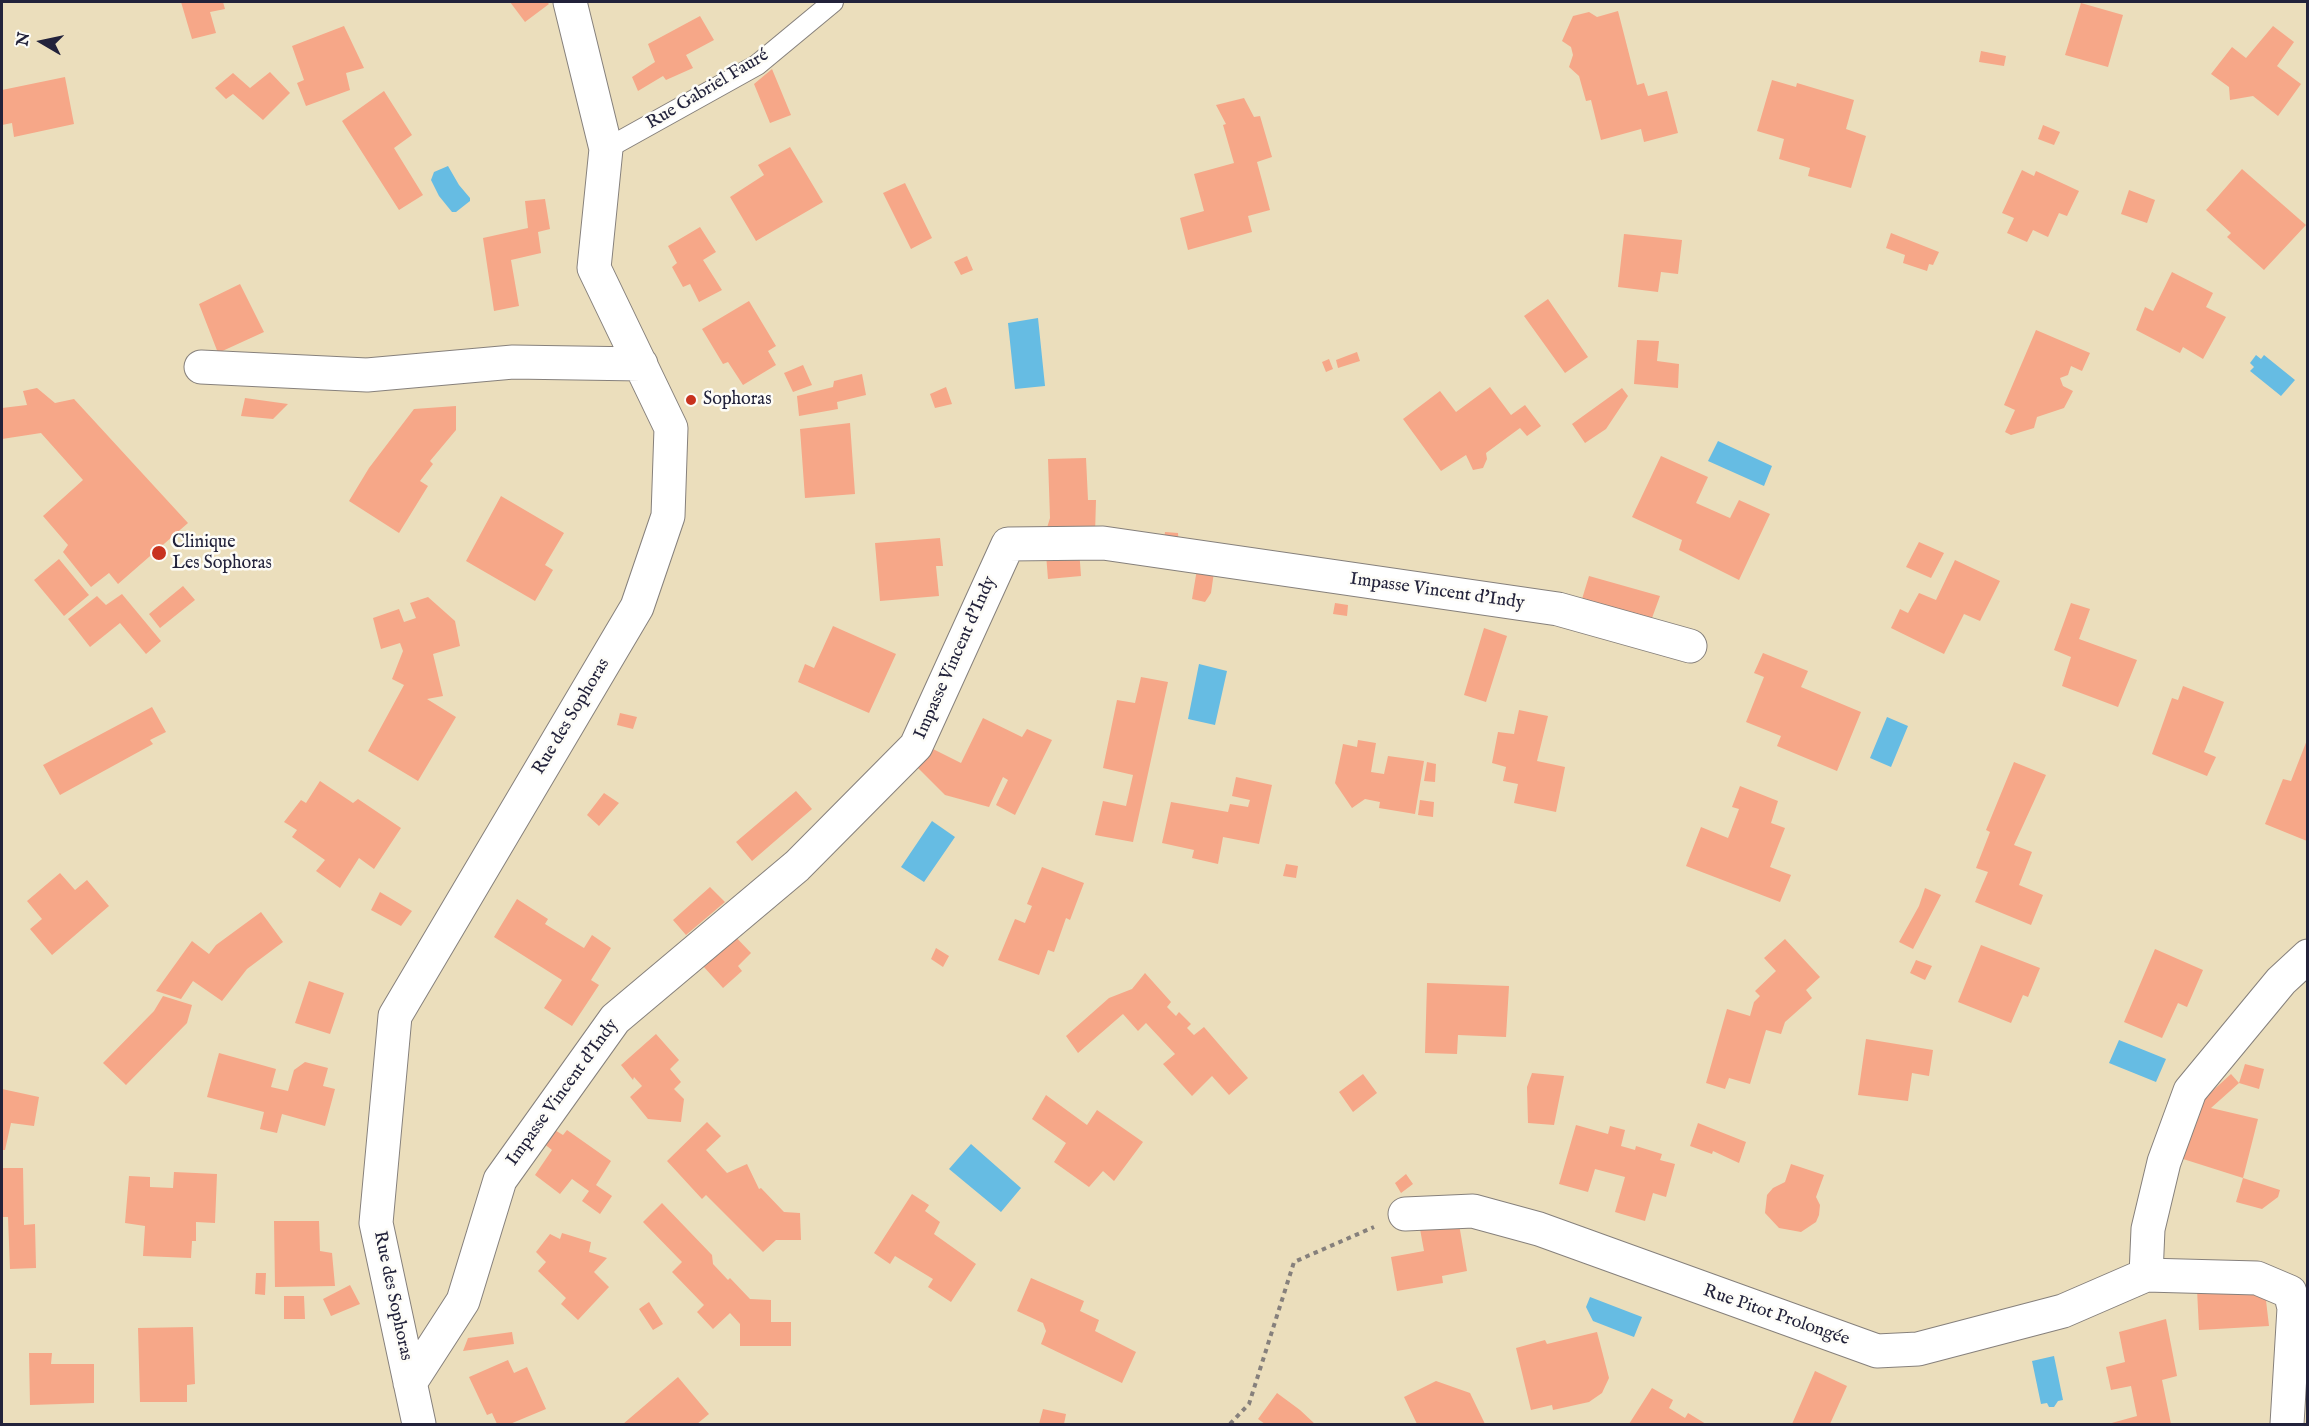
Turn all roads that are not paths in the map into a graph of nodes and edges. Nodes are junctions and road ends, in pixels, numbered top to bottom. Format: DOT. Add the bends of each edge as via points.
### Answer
graph roads {
  1 [pos="570,2"];
  2 [pos="833,2"];
  3 [pos="606,148"];
  4 [pos="641,364"];
  5 [pos="201,367"];
  6 [pos="1690,646"];
  7 [pos="2307,956"];
  8 [pos="1405,1214"];
  9 [pos="2146,1275"];
  10 [pos="410,1383"];
  11 [pos="419,1425"];
  12 [pos="2287,1425"];
  1 -- 3 [label="street, Rue des Sophoras"];
  2 -- 3 [label="lane, Rue Gabriel Fauré" via="757,66"];
  3 -- 4 [label="street, Rue des Sophoras" via="594,268"];
  4 -- 5 [label="street" via="513,362 367,375"];
  4 -- 10 [label="street, Rue des Sophoras" via="671,428 668,516 637,607 395,1016 376,1223"];
  6 -- 10 [label="street, Impasse Vincent d'Indy" via="1558,609 1103,543 1008,544 916,746 797,866 615,1019 500,1180 463,1301"];
  7 -- 9 [label="street" via="2281,981 2190,1090 2164,1162 2148,1229"];
  8 -- 9 [label="street, Rue Pitot Prolongée" via="1473,1211 1539,1229 1877,1351 1918,1349 2063,1311"];
  9 -- 12 [label="street, Rue Pitot Prolongée" via="2257,1278 2290,1292 2294,1308"];
  10 -- 11 [label="street, Rue des Sophoras"];
}
